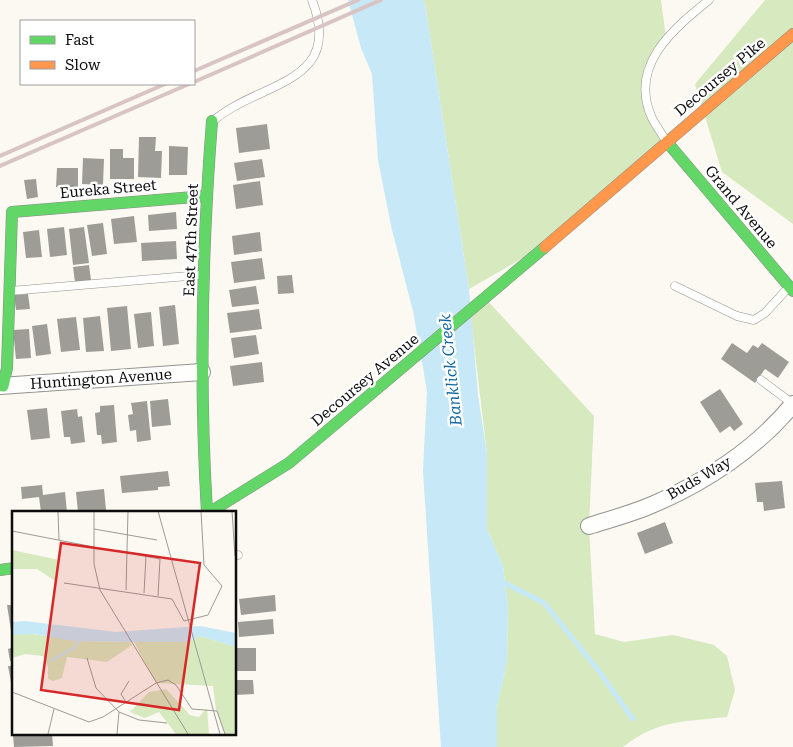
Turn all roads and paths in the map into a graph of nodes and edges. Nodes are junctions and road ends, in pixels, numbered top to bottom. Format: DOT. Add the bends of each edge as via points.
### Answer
graph roads {
  1 [pos="312,0"];
  2 [pos="709,0"];
  3 [pos="793,34"];
  4 [pos="212,122"];
  5 [pos="667,142"];
  6 [pos="206,196"];
  7 [pos="204,274"];
  8 [pos="676,286"];
  9 [pos="791,289"];
  10 [pos="8,291"];
  11 [pos="202,372"];
  12 [pos="761,380"];
  13 [pos="2,386"];
  14 [pos="793,404"];
  15 [pos="208,511"];
  16 [pos="210,511"];
  17 [pos="589,526"];
  1 -- 4 [label="lane, East 47th Street" via="321,29 318,52 310,62 288,81 227,109"];
  2 -- 5 [label="lane" via="666,38 648,68 647,96 652,117"];
  3 -- 5 [label="street, Decoursey Pike"];
  4 -- 6 [label="street, East 47th Street"];
  5 -- 9 [label="street, Grand Avenue"];
  5 -- 16 [label="street, Decoursey Avenue" via="340,422 289,463"];
  6 -- 7 [label="street, East 47th Street"];
  6 -- 10 [label="street, Eureka Street" via="12,212"];
  7 -- 10 [label="lane"];
  7 -- 11 [label="street, East 47th Street"];
  8 -- 9 [label="lane" via="737,316 754,320"];
  10 -- 13 [label="street" via="7,368"];
  11 -- 13 [label="street, Huntington Avenue"];
  11 -- 15 [label="street, East 47th Street" via="203,464"];
  12 -- 14 [label="lane"];
  14 -- 17 [label="street, Buds Way" via="781,419 738,456 687,488 653,504"];
}
